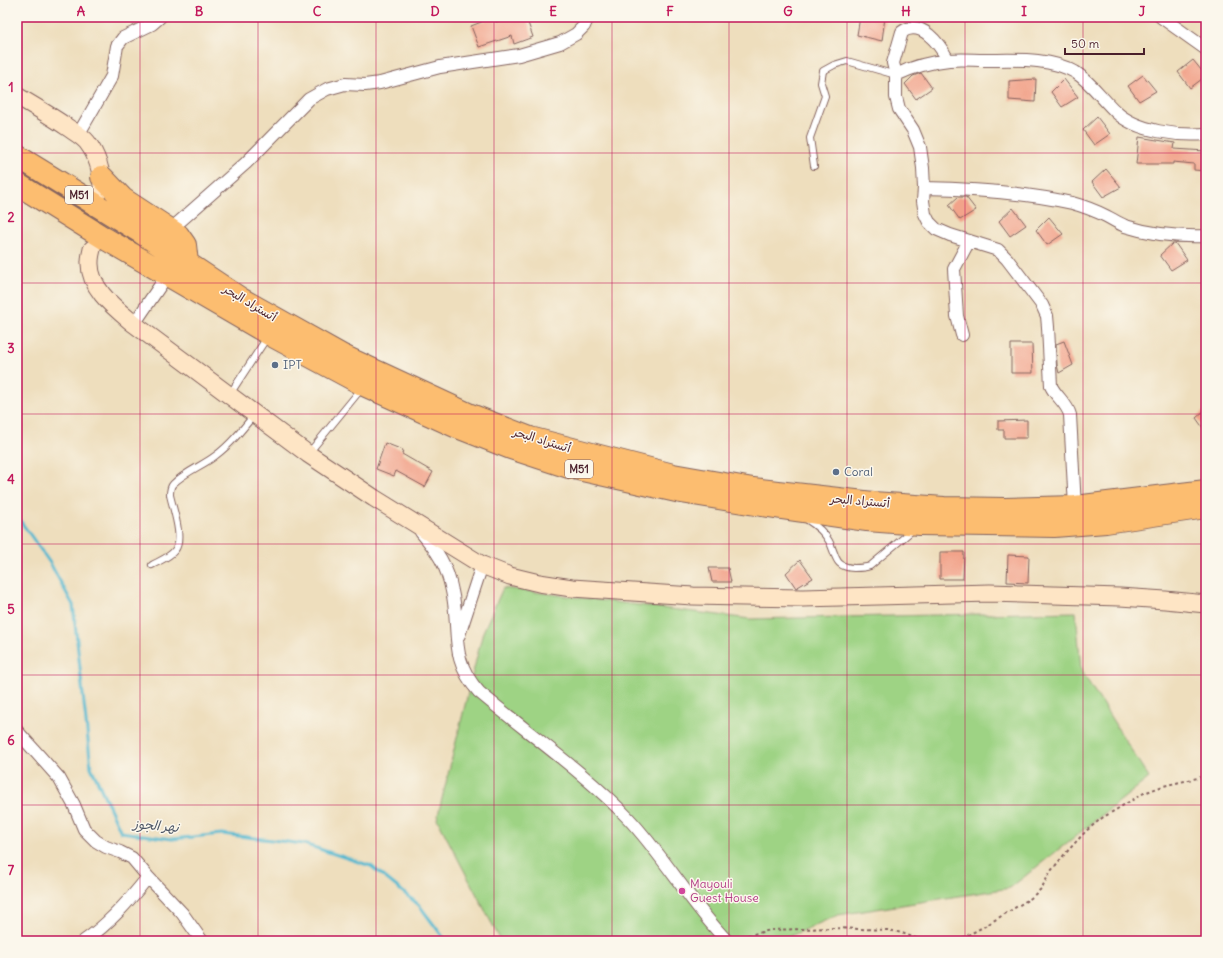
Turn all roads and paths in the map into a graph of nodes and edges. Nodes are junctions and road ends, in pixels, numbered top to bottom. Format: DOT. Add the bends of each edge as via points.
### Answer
graph roads {
  1 [pos="160,17"];
  2 [pos="588,17"];
  3 [pos="1161,17"];
  4 [pos="1206,49"];
  5 [pos="948,60"];
  6 [pos="896,75"];
  7 [pos="17,96"];
  8 [pos="1206,134"];
  9 [pos="78,135"];
  10 [pos="17,156"];
  11 [pos="814,166"];
  12 [pos="17,184"];
  13 [pos="102,184"];
  14 [pos="924,188"];
  15 [pos="170,230"];
  16 [pos="1206,236"];
  17 [pos="969,241"];
  18 [pos="92,249"];
  19 [pos="187,263"];
  20 [pos="168,274"];
  21 [pos="134,324"];
  22 [pos="269,334"];
  23 [pos="962,335"];
  24 [pos="364,385"];
  25 [pos="229,395"];
  26 [pos="255,414"];
  27 [pos="308,454"];
  28 [pos="1206,491"];
  29 [pos="1075,507"];
  30 [pos="1206,507"];
  31 [pos="781,508"];
  32 [pos="411,521"];
  33 [pos="920,524"];
  34 [pos="152,565"];
  35 [pos="482,565"];
  36 [pos="1206,604"];
  37 [pos="456,642"];
  38 [pos="17,731"];
  39 [pos="1206,776"];
  40 [pos="148,877"];
  41 [pos="726,940"];
  42 [pos="84,941"];
  43 [pos="202,941"];
  44 [pos="923,941"];
  45 [pos="957,941"];
  1 -- 9 [label="street" via="152,24 123,38 117,46 112,76"];
  2 -- 15 [label="street" via="576,34 560,43 519,55 440,67 380,83 345,84 328,89 309,99 246,164"];
  3 -- 4 [label="street"];
  5 -- 6 [label="street" via="913,67"];
  5 -- 6 [label="street" via="942,49 927,34 918,28 906,29 902,32 893,63"];
  5 -- 8 [label="street" via="1042,62 1057,65 1074,72 1093,86 1117,113 1133,123 1188,135"];
  6 -- 11 [label="lane" via="847,61 823,71 821,83 825,96 810,138"];
  6 -- 14 [label="street" via="899,109 913,130 920,147"];
  7 -- 9 [label="street"];
  9 -- 13 [label="street" via="95,156"];
  10 -- 19 [label="highway, أتستراد البحر / M51"];
  12 -- 20 [label="highway, أتستراد البحر / M51"];
  13 -- 15 [label="highway"];
  14 -- 16 [label="street" via="993,191 1044,198 1074,204 1105,215 1124,226 1149,232"];
  14 -- 17 [label="street" via="923,201 929,222 936,229"];
  15 -- 19 [label="highway" via="178,235 185,245"];
  17 -- 23 [label="street" via="954,269 957,316"];
  17 -- 29 [label="street" via="998,250 1042,305 1047,316 1051,386 1066,405 1070,415"];
  18 -- 21 [label="street" via="90,262 93,281 111,304"];
  19 -- 29 [label="highway, أتستراد البحر / M51" via="241,299 343,356 468,414 530,438 672,474 814,497 944,508"];
  20 -- 21 [label="street"];
  20 -- 22 [label="highway, أتستراد البحر / M51"];
  21 -- 25 [label="street"];
  22 -- 24 [label="highway, أتستراد البحر / M51"];
  22 -- 25 [label="lane"];
  24 -- 27 [label="lane"];
  24 -- 31 [label="highway, أتستراد البحر / M51" via="455,426 569,467 681,492"];
  25 -- 26 [label="street"];
  26 -- 27 [label="street"];
  26 -- 34 [label="lane" via="232,441 172,485 170,495 179,532 178,543 168,556"];
  27 -- 32 [label="street"];
  28 -- 29 [label="highway, أتستراد البحر / M51"];
  30 -- 33 [label="highway, أتستراد البحر / M51" via="1106,522 1054,526"];
  31 -- 33 [label="highway, أتستراد البحر / M51" via="867,520"];
  31 -- 33 [label="lane" via="800,516 816,527 828,540 838,561 846,567 870,566"];
  32 -- 35 [label="street"];
  32 -- 37 [label="street" via="437,550 447,570 453,592"];
  35 -- 36 [label="street" via="510,576 557,586 693,596 802,598 990,593 1120,597"];
  35 -- 37 [label="street"];
  37 -- 41 [label="street" via="462,664 474,686 584,776 629,819 690,899"];
  38 -- 40 [label="street" via="59,778 84,829 96,841 132,858"];
  39 -- 45 [label="path" via="1144,793 1102,818 1064,855 1041,889 1031,898"];
  40 -- 42 [label="street" via="129,901"];
  40 -- 43 [label="street" via="182,914"];
  41 -- 44 [label="path" via="771,930 833,928 888,930"];
}
